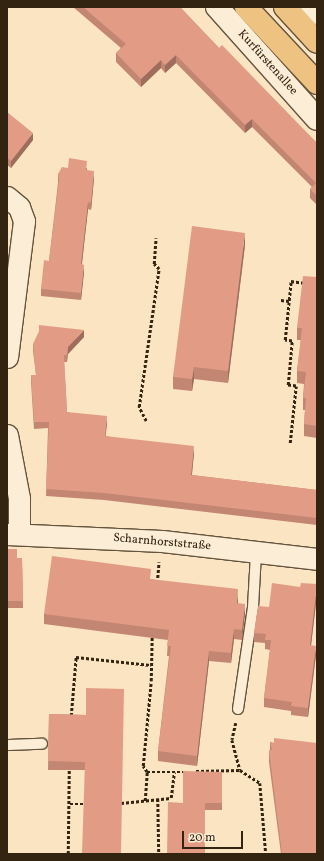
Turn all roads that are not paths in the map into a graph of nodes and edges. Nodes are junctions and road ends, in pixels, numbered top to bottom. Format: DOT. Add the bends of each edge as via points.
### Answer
graph roads {
  1 [pos="217,7"];
  2 [pos="246,7"];
  3 [pos="285,7"];
  4 [pos="312,7"];
  5 [pos="317,12"];
  6 [pos="317,42"];
  7 [pos="317,82"];
  8 [pos="317,119"];
  9 [pos="13,202"];
  10 [pos="7,357"];
  11 [pos="7,435"];
  12 [pos="13,534"];
  13 [pos="256,552"];
  14 [pos="317,559"];
  15 [pos="238,709"];
  16 [pos="42,744"];
  17 [pos="7,745"];
  1 -- 8 [label="main road, Kurfürstenallee"];
  2 -- 7 [label="main road, Kurfürstenallee"];
  3 -- 6 [label="main road"];
  4 -- 5 [label="main road"];
  9 -- 10 [label="street" via="24,221"];
  11 -- 12 [label="street" via="19,498"];
  12 -- 13 [label="street, Scharnhorststraße" via="162,542"];
  13 -- 14 [label="street, Scharnhorststraße"];
  13 -- 15 [label="lane" via="253,607"];
  16 -- 17 [label="lane"];
}
